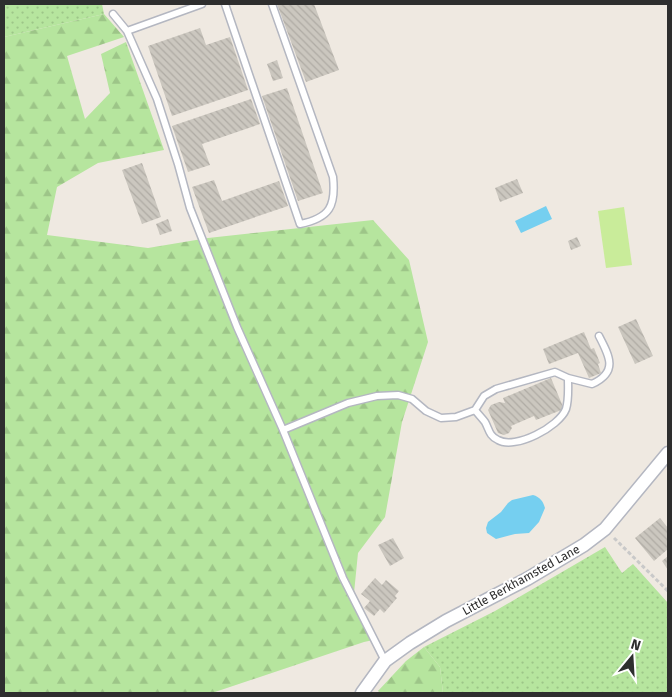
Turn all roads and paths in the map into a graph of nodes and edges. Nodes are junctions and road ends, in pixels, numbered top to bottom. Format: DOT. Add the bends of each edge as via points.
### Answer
graph roads {
  1 [pos="202,4"];
  2 [pos="225,4"];
  3 [pos="272,4"];
  4 [pos="113,14"];
  5 [pos="127,31"];
  6 [pos="599,336"];
  7 [pos="568,378"];
  8 [pos="475,410"];
  9 [pos="283,430"];
  10 [pos="668,452"];
  11 [pos="605,528"];
  12 [pos="668,591"];
  13 [pos="385,661"];
  14 [pos="362,693"];
  1 -- 5 [label="lane"];
  2 -- 3 [label="lane" via="300,224 325,214 332,205 335,193 333,177"];
  4 -- 5 [label="lane"];
  5 -- 9 [label="lane" via="157,99 190,208 237,327"];
  6 -- 7 [label="lane" via="609,355 610,368 603,379 592,384"];
  7 -- 8 [label="lane" via="555,372 496,389 484,396"];
  7 -- 8 [label="lane" via="566,409 557,422 525,440 500,442 491,436"];
  8 -- 9 [label="lane" via="441,418 412,399 398,395 377,396 348,403"];
  9 -- 13 [label="lane" via="343,578"];
  10 -- 11 [label="street, Little Berkhamsted Lane"];
  11 -- 12 [label="path"];
  11 -- 13 [label="street, Little Berkhamsted Lane" via="584,546 446,621"];
  13 -- 14 [label="street, Little Berkhamsted Lane"];
}
